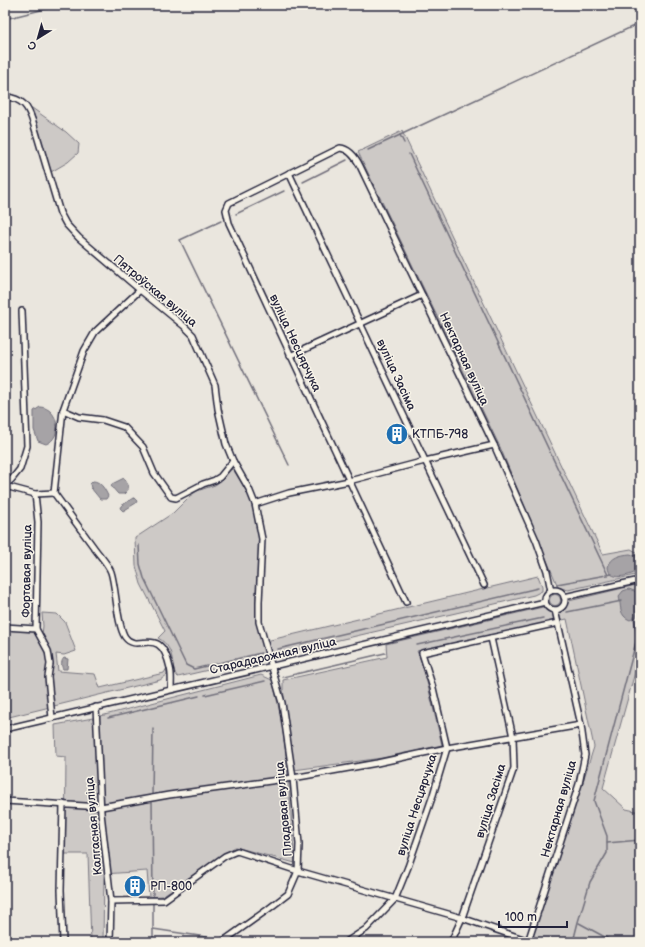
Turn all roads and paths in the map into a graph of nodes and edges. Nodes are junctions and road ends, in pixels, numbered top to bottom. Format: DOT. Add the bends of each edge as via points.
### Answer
graph roads {
  1 [pos="5,97"];
  2 [pos="340,148"];
  3 [pos="289,173"];
  4 [pos="140,290"];
  5 [pos="422,295"];
  6 [pos="22,311"];
  7 [pos="361,323"];
  8 [pos="290,356"];
  9 [pos="63,410"];
  10 [pos="494,445"];
  11 [pos="233,461"];
  12 [pos="425,461"];
  13 [pos="349,481"];
  14 [pos="5,486"];
  15 [pos="54,493"];
  16 [pos="35,494"];
  17 [pos="256,504"];
  18 [pos="640,580"];
  19 [pos="484,585"];
  20 [pos="550,591"];
  21 [pos="564,597"];
  22 [pos="406,602"];
  23 [pos="545,602"];
  24 [pos="555,610"];
  25 [pos="558,623"];
  26 [pos="5,627"];
  27 [pos="36,629"];
  28 [pos="491,638"];
  29 [pos="272,666"];
  30 [pos="171,689"];
  31 [pos="96,708"];
  32 [pos="52,718"];
  33 [pos="581,725"];
  34 [pos="5,729"];
  35 [pos="513,737"];
  36 [pos="447,748"];
  37 [pos="293,778"];
  38 [pos="5,802"];
  39 [pos="63,804"];
  40 [pos="101,807"];
  41 [pos="298,871"];
  42 [pos="395,899"];
  43 [pos="111,901"];
  44 [pos="462,918"];
  45 [pos="528,941"];
  46 [pos="63,942"];
  47 [pos="110,942"];
  48 [pos="222,942"];
  49 [pos="346,942"];
  50 [pos="451,942"];
  1 -- 4 [label="street, Пятроўская вуліца" via="20,100 28,108 60,213 66,224"];
  2 -- 3 [label="street, вуліца Несцярчука"];
  2 -- 5 [label="street, Нектарная вуліца" via="352,154 360,166"];
  3 -- 7 [label="street, вуліца Засіма"];
  3 -- 8 [label="street, вуліца Несцярчука" via="229,203 226,210 229,223"];
  4 -- 9 [label="street" via="89,340"];
  4 -- 11 [label="street, Пятроўская вуліца" via="184,326 198,345 215,385 226,444"];
  5 -- 7 [label="street"];
  5 -- 10 [label="street, Нектарная вуліца"];
  6 -- 14 [label="street" via="27,446 20,468"];
  7 -- 8 [label="street"];
  7 -- 12 [label="street, вуліца Засіма"];
  8 -- 13 [label="street, вуліца Несцярчука"];
  9 -- 11 [label="street" via="79,417 103,420 124,427 143,448 154,473 171,497 176,498 214,480"];
  9 -- 15 [label="street"];
  10 -- 12 [label="street"];
  10 -- 20 [label="street, Нектарная вуліца" via="536,540"];
  11 -- 17 [label="street, Пятроўская вуліца"];
  12 -- 13 [label="street"];
  12 -- 19 [label="street, вуліца Засіма"];
  13 -- 17 [label="street" via="289,493"];
  13 -- 22 [label="street, вуліца Несцярчука"];
  14 -- 16 [label="street"];
  15 -- 16 [label="street"];
  15 -- 30 [label="street" via="111,570 124,636 128,641 135,643 158,643 165,650 170,669"];
  16 -- 27 [label="street, Фортавая вуліца" via="38,522"];
  17 -- 29 [label="street, Пятроўская вуліца" via="262,539 259,622"];
  18 -- 21 [label="street"];
  20 -- 21 [label="street" via="557,590"];
  20 -- 23 [label="street" via="546,594"];
  21 -- 24 [label="street" via="563,605"];
  23 -- 24 [label="street" via="549,608"];
  23 -- 29 [label="street, Старадарожная вуліца"];
  24 -- 25 [label="street, Нектарная вуліца"];
  25 -- 28 [label="street"];
  25 -- 33 [label="street, Нектарная вуліца"];
  26 -- 27 [label="street"];
  27 -- 32 [label="street, Фортавая вуліца" via="48,651"];
  28 -- 35 [label="street, вуліца Засіма"];
  28 -- 36 [label="street, вуліца Несцярчука" via="422,653"];
  29 -- 30 [label="street, Старадарожная вуліца"];
  29 -- 37 [label="street, Пладовая вуліца" via="282,703"];
  30 -- 31 [label="street, Старадарожная вуліца"];
  31 -- 32 [label="street, Старадарожная вуліца"];
  31 -- 40 [label="street, Калгасная вуліца"];
  32 -- 34 [label="street, Старадарожная вуліца"];
  33 -- 35 [label="street"];
  33 -- 45 [label="street, Нектарная вуліца" via="585,755 579,784"];
  35 -- 36 [label="street"];
  35 -- 44 [label="street, вуліца Засіма" via="514,768"];
  36 -- 37 [label="street"];
  36 -- 42 [label="street, вуліца Несцярчука" via="433,795"];
  37 -- 40 [label="street"];
  37 -- 41 [label="street, Пладовая вуліца" via="299,844"];
  38 -- 39 [label="street"];
  39 -- 40 [label="street"];
  39 -- 46 [label="street"];
  40 -- 43 [label="street, Калгасная вуліца"];
  41 -- 42 [label="street"];
  41 -- 43 [label="street" via="237,851 225,856 164,900"];
  41 -- 48 [label="street, Пладовая вуліца" via="288,894"];
  42 -- 44 [label="street"];
  42 -- 49 [label="street, вуліца Несцярчука" via="366,928"];
  43 -- 47 [label="street, Калгасная вуліца"];
  44 -- 45 [label="street"];
  44 -- 50 [label="street, вуліца Засіма"];
}
